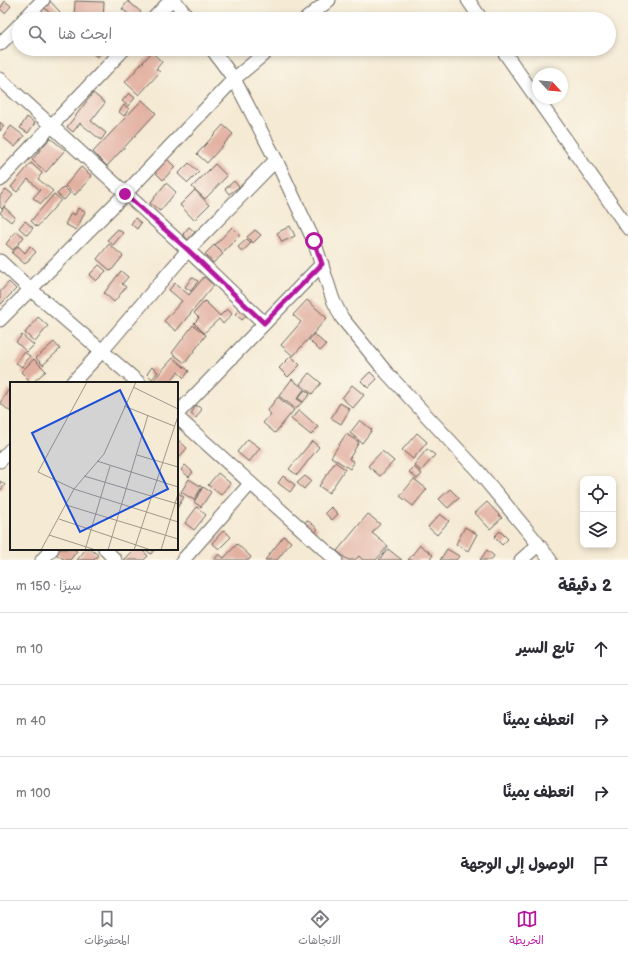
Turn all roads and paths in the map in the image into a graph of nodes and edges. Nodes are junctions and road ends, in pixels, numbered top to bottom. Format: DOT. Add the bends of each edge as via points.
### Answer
graph roads {
  1 [pos="43,0"];
  2 [pos="171,0"];
  3 [pos="174,0"];
  4 [pos="329,0"];
  5 [pos="468,0"];
  6 [pos="31,12"];
  7 [pos="160,12"];
  8 [pos="183,12"];
  9 [pos="314,12"];
  10 [pos="476,12"];
  11 [pos="12,32"];
  12 [pos="0,44"];
  13 [pos="117,56"];
  14 [pos="217,56"];
  15 [pos="262,56"];
  16 [pos="507,56"];
  17 [pos="0,79"];
  18 [pos="234,79"];
  19 [pos="51,126"];
  20 [pos="276,160"];
  21 [pos="0,180"];
  22 [pos="125,194"];
  23 [pos="628,228"];
  24 [pos="188,250"];
  25 [pos="0,261"];
  26 [pos="322,264"];
  27 [pos="30,289"];
  28 [pos="0,320"];
  29 [pos="264,323"];
  30 [pos="102,351"];
  31 [pos="73,382"];
  32 [pos="138,382"];
  33 [pos="178,413"];
  34 [pos="178,418"];
  35 [pos="250,484"];
  36 [pos="538,545"];
  37 [pos="51,550"];
  38 [pos="106,550"];
  39 [pos="42,560"];
  40 [pos="115,560"];
  41 [pos="183,560"];
  42 [pos="336,560"];
  43 [pos="521,560"];
  44 [pos="550,560"];
  1 -- 6 [label="street"];
  2 -- 7 [label="street"];
  3 -- 8 [label="street"];
  4 -- 9 [label="street"];
  5 -- 10 [label="street"];
  11 -- 12 [label="street"];
  13 -- 19 [label="street"];
  14 -- 18 [label="street"];
  15 -- 18 [label="street"];
  16 -- 23 [label="street"];
  17 -- 19 [label="street"];
  18 -- 20 [label="street"];
  18 -- 22 [label="street"];
  19 -- 21 [label="street"];
  19 -- 22 [label="street"];
  20 -- 24 [label="street"];
  20 -- 26 [label="street"];
  22 -- 24 [label="street"];
  22 -- 27 [label="street"];
  24 -- 29 [label="street"];
  24 -- 30 [label="street"];
  25 -- 27 [label="street"];
  26 -- 29 [label="street"];
  26 -- 36 [label="street" via="333,300 342,318 386,372 478,471"];
  27 -- 28 [label="street"];
  27 -- 30 [label="street"];
  29 -- 33 [label="street"];
  30 -- 31 [label="street"];
  30 -- 32 [label="street"];
  34 -- 35 [label="street"];
  35 -- 41 [label="street"];
  35 -- 42 [label="street"];
  36 -- 43 [label="street"];
  36 -- 44 [label="street"];
  37 -- 39 [label="street"];
  38 -- 40 [label="street"];
}
